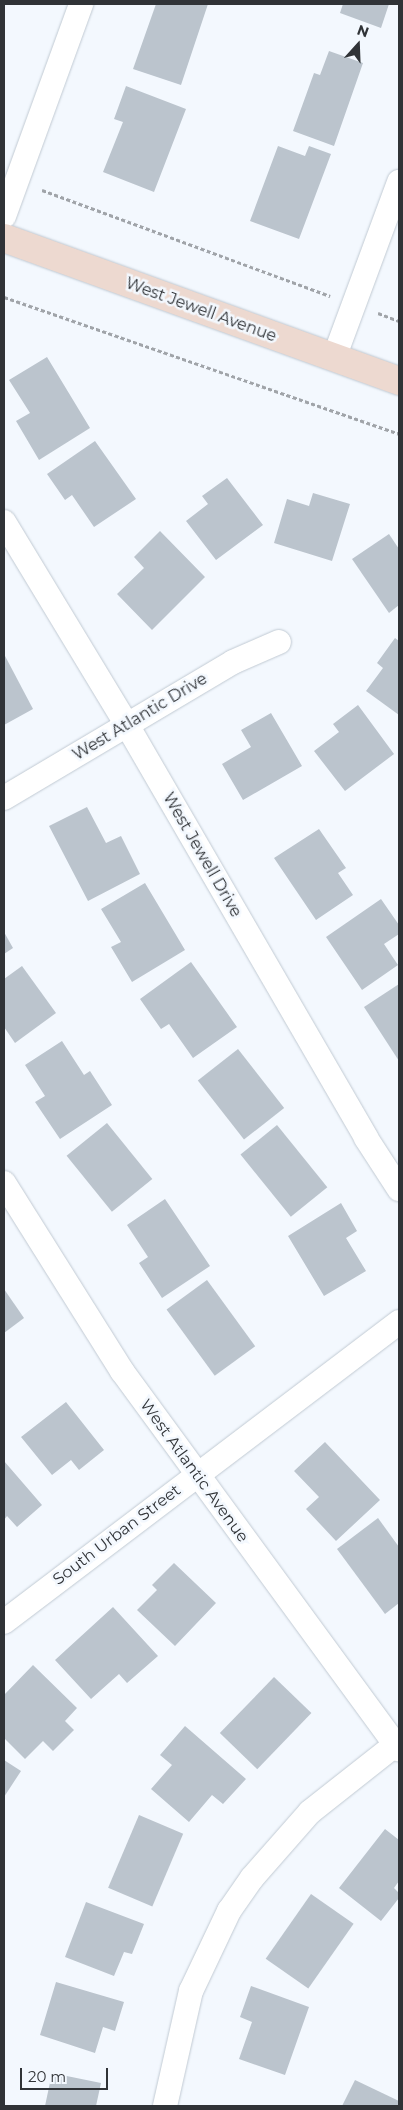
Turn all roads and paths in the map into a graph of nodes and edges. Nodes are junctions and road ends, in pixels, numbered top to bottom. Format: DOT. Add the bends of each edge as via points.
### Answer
graph roads {
  1 [pos="81,4"];
  2 [pos="16,181"];
  3 [pos="399,182"];
  4 [pos="4,216"];
  5 [pos="4,238"];
  6 [pos="4,297"];
  7 [pos="354,305"];
  8 [pos="334,358"];
  9 [pos="399,381"];
  10 [pos="399,434"];
  11 [pos="4,522"];
  12 [pos="279,642"];
  13 [pos="127,725"];
  14 [pos="4,798"];
  15 [pos="4,1184"];
  16 [pos="399,1189"];
  17 [pos="399,1322"];
  18 [pos="196,1476"];
  19 [pos="4,1622"];
  20 [pos="398,1747"];
  21 [pos="165,2106"];
  1 -- 2 [label="street"];
  2 -- 4 [label="street"];
  2 -- 7 [label="path"];
  3 -- 7 [label="street"];
  5 -- 8 [label="main road, West Jewell Avenue"];
  6 -- 10 [label="path"];
  7 -- 8 [label="street"];
  8 -- 9 [label="main road, West Jewell Avenue"];
  11 -- 13 [label="street, West Jewell Drive"];
  12 -- 13 [label="street, West Atlantic Drive" via="233,662"];
  13 -- 14 [label="street, West Atlantic Drive"];
  13 -- 16 [label="street, West Jewell Drive" via="366,1138"];
  15 -- 18 [label="street, West Atlantic Avenue" via="88,1318"];
  17 -- 18 [label="street, South Urban Street"];
  18 -- 19 [label="street, South Urban Street"];
  18 -- 20 [label="street, West Atlantic Avenue"];
  20 -- 21 [label="street" via="310,1812 252,1878 229,1911 191,1991"];
}
